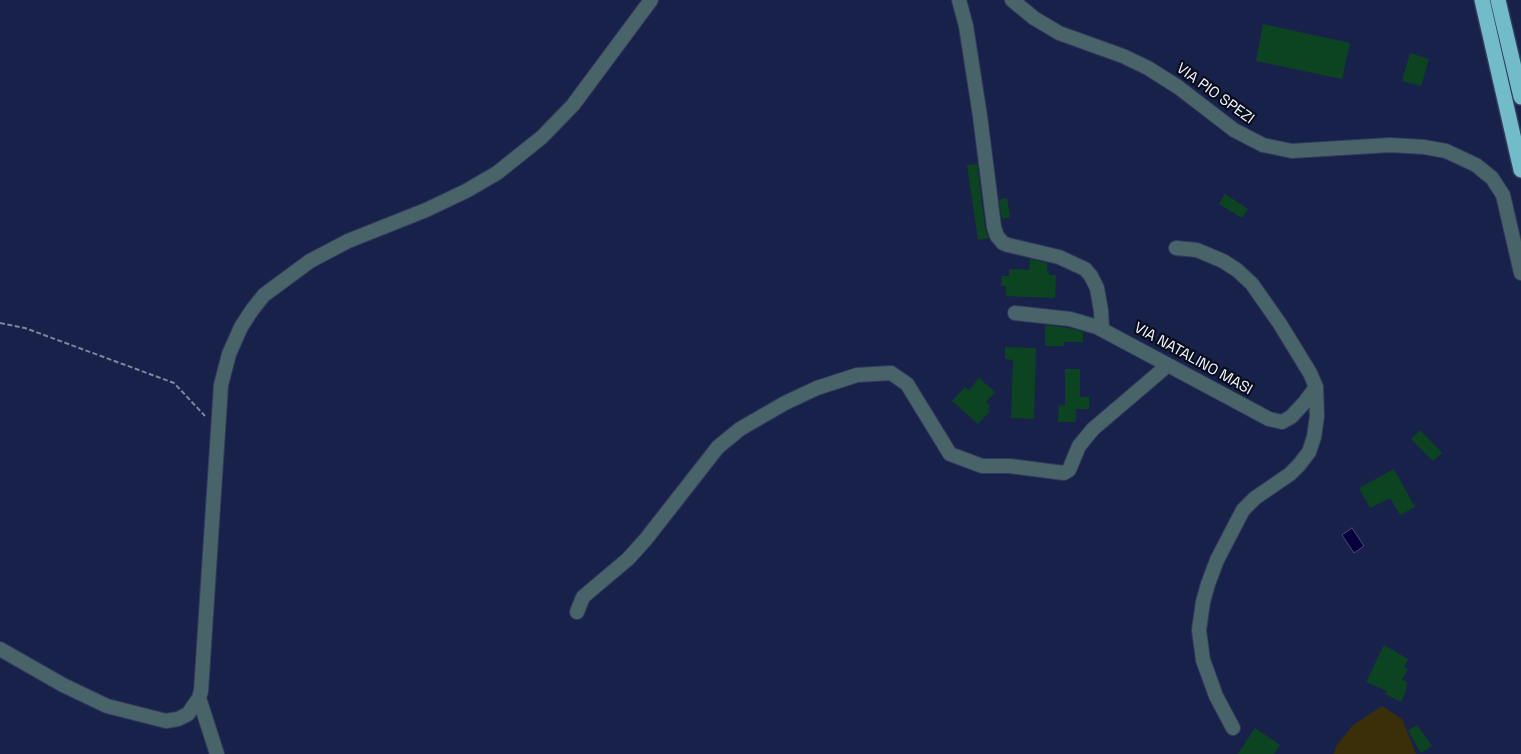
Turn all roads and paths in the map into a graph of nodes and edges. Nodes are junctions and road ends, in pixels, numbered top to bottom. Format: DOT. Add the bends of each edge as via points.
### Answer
graph roads {
  1 [pos="651,0"];
  2 [pos="959,0"];
  3 [pos="1012,0"];
  4 [pos="1482,0"];
  5 [pos="1498,0"];
  6 [pos="1521,97"];
  7 [pos="1521,170"];
  8 [pos="1176,248"];
  9 [pos="1521,273"];
  10 [pos="1015,313"];
  11 [pos="0,323"];
  12 [pos="1102,329"];
  13 [pos="1168,365"];
  14 [pos="1316,387"];
  15 [pos="217,429"];
  16 [pos="577,612"];
  17 [pos="0,649"];
  18 [pos="199,698"];
  19 [pos="1233,728"];
  20 [pos="217,754"];
  1 -- 15 [label="street" via="573,105 542,137 497,173 426,210 348,241 310,261 264,295 241,327 229,354 220,385"];
  2 -- 12 [label="street" via="980,116 994,228 999,240 1085,269 1097,288"];
  3 -- 9 [label="street, VIA PIO SPEZI" via="1060,33 1148,68 1234,130 1263,145 1292,151 1384,146 1431,148 1481,168 1496,182 1504,199"];
  4 -- 7 [label="highway"];
  5 -- 6 [label="highway"];
  8 -- 14 [label="street" via="1196,250 1223,261 1252,284 1298,351"];
  10 -- 12 [label="street, VIA NATALINO MASI" via="1070,319"];
  11 -- 15 [label="path" via="25,328 174,383"];
  12 -- 13 [label="street, VIA NATALINO MASI"];
  13 -- 14 [label="street, VIA NATALINO MASI" via="1270,419 1282,422 1305,402"];
  13 -- 16 [label="street" via="1093,429 1079,446 1069,470 1064,473 982,466 950,454 907,384 891,373 857,375 817,388 740,429 718,447 628,559 583,596"];
  14 -- 19 [label="street" via="1316,430 1309,452 1294,470 1252,501 1238,517 1217,560 1203,602 1199,630 1203,660 1216,696"];
  15 -- 18 [label="street"];
  17 -- 18 [label="street" via="106,706 156,719 178,719 188,714"];
  18 -- 20 [label="street"];
}
